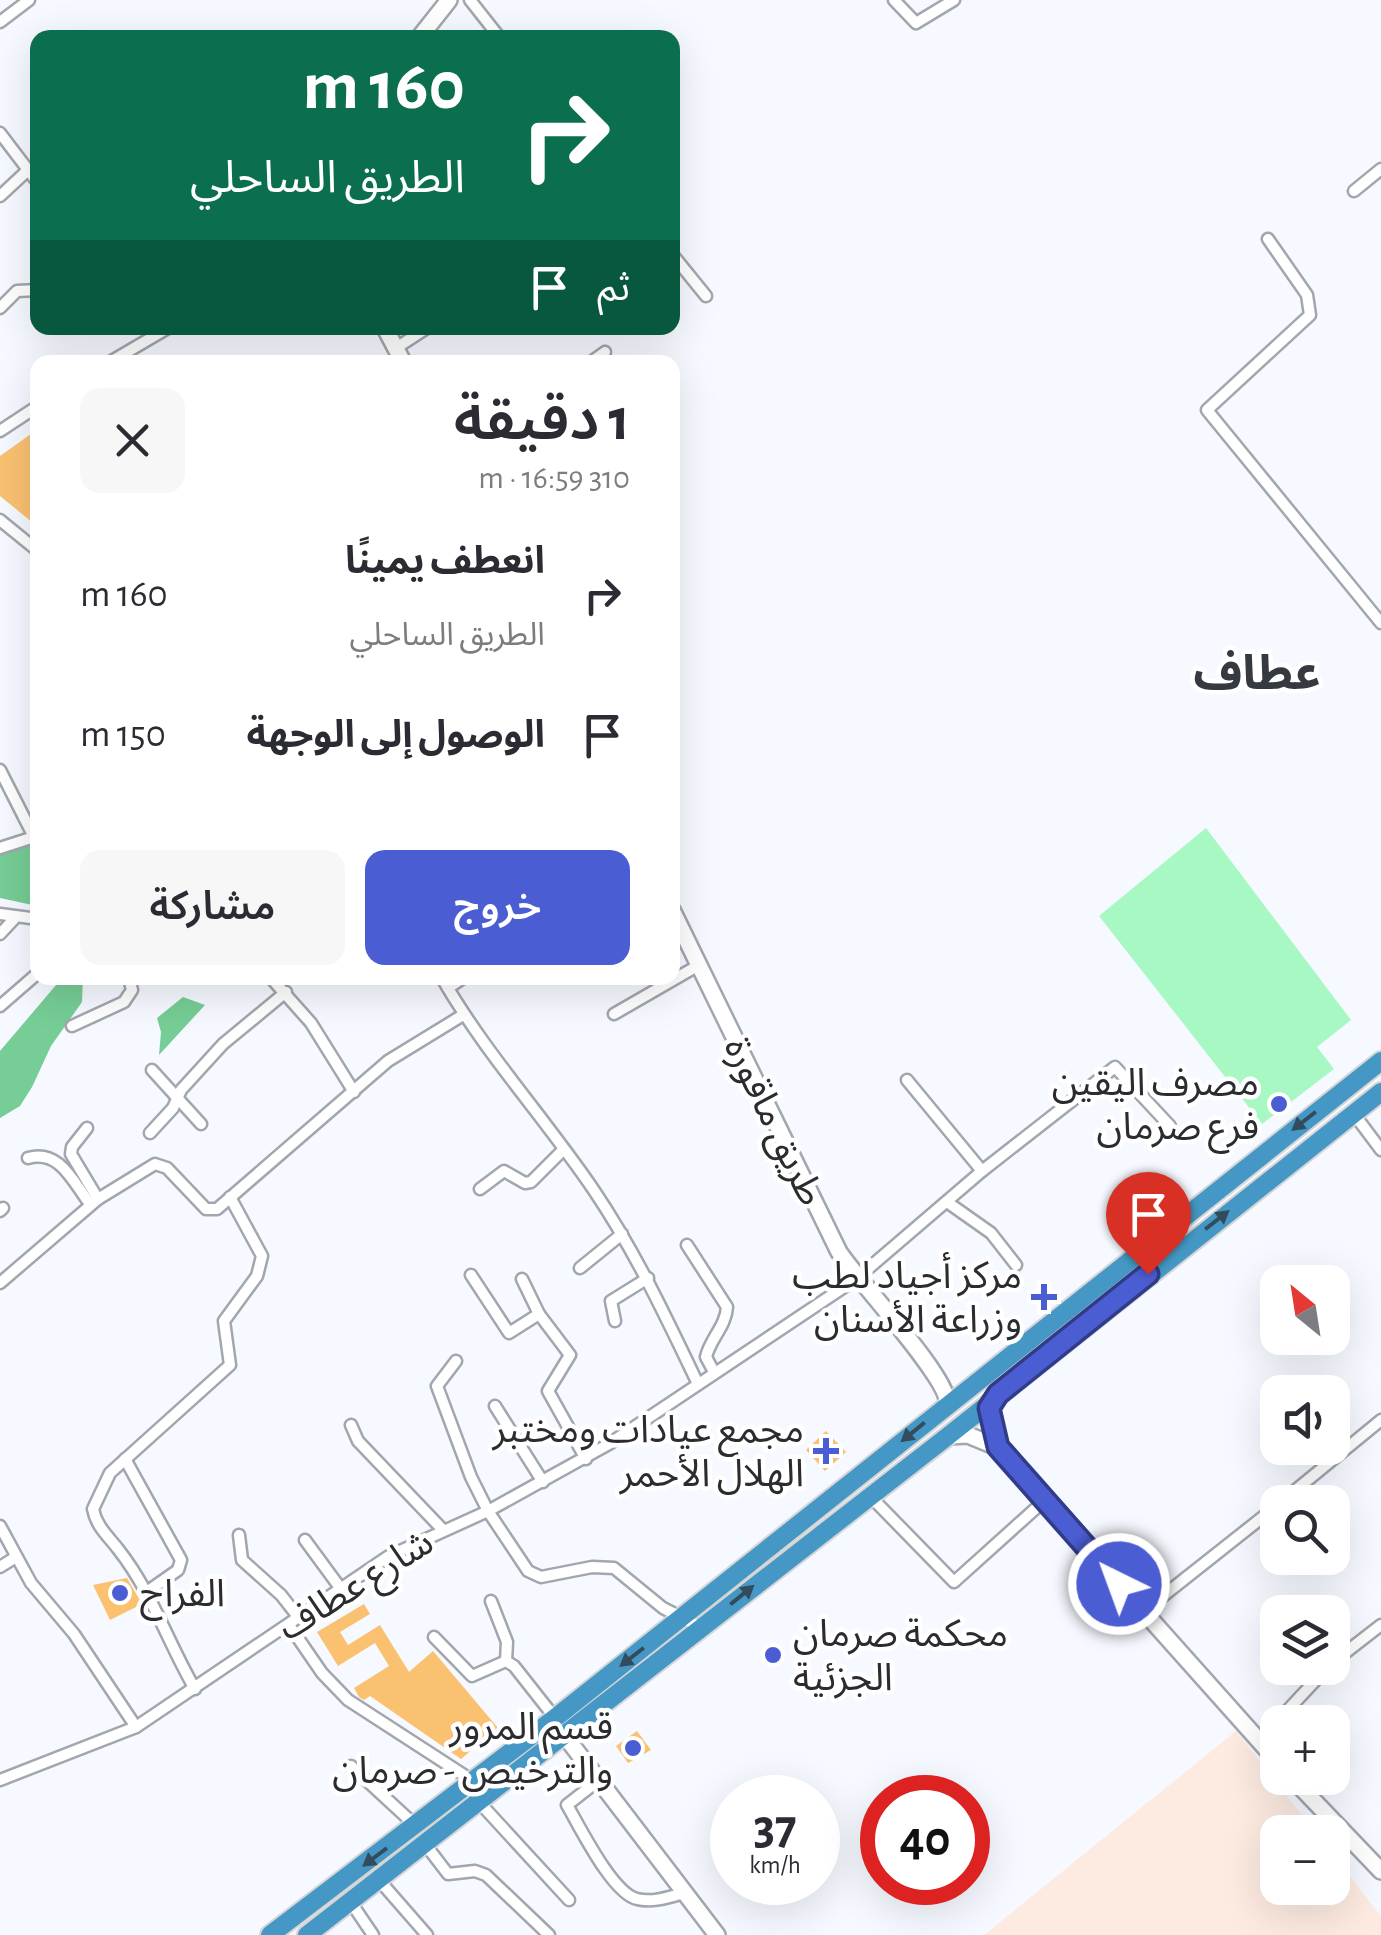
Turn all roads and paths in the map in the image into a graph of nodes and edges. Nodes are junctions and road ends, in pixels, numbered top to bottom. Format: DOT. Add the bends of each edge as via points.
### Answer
graph roads {
  1 [pos="29,0"];
  2 [pos="449,0"];
  3 [pos="470,0"];
  4 [pos="894,0"];
  5 [pos="954,0"];
  6 [pos="0,22"];
  7 [pos="425,30"];
  8 [pos="494,30"];
  9 [pos="0,132"];
  10 [pos="1381,169"];
  11 [pos="28,170"];
  12 [pos="30,173"];
  13 [pos="1354,191"];
  14 [pos="0,196"];
  15 [pos="1268,239"];
  16 [pos="680,264"];
  17 [pos="30,290"];
  18 [pos="706,296"];
  19 [pos="0,308"];
  20 [pos="150,335"];
  21 [pos="157,335"];
  22 [pos="420,335"];
  23 [pos="152,338"];
  24 [pos="604,352"];
  25 [pos="122,355"];
  26 [pos="399,355"];
  27 [pos="600,355"];
  28 [pos="30,411"];
  29 [pos="0,431"];
  30 [pos="0,520"];
  31 [pos="30,544"];
  32 [pos="1381,623"];
  33 [pos="0,770"];
  34 [pos="30,830"];
  35 [pos="30,839"];
  36 [pos="0,848"];
  37 [pos="0,914"];
  38 [pos="14,918"];
  39 [pos="30,919"];
  40 [pos="680,926"];
  41 [pos="0,934"];
  42 [pos="700,965"];
  43 [pos="680,976"];
  44 [pos="30,980"];
  45 [pos="131,985"];
  46 [pos="278,985"];
  47 [pos="446,985"];
  48 [pos="665,985"];
  49 [pos="286,992"];
  50 [pos="0,1006"];
  51 [pos="614,1014"];
  52 [pos="463,1015"];
  53 [pos="72,1026"];
  54 [pos="1381,1061"];
  55 [pos="152,1070"];
  56 [pos="907,1080"];
  57 [pos="354,1092"];
  58 [pos="1381,1092"];
  59 [pos="177,1097"];
  60 [pos="1354,1114"];
  61 [pos="201,1124"];
  62 [pos="1170,1126"];
  63 [pos="87,1128"];
  64 [pos="150,1133"];
  65 [pos="563,1150"];
  66 [pos="1381,1150"];
  67 [pos="28,1158"];
  68 [pos="982,1171"];
  69 [pos="480,1189"];
  70 [pos="230,1198"];
  71 [pos="94,1201"];
  72 [pos="947,1202"];
  73 [pos="622,1234"];
  74 [pos="686,1245"];
  75 [pos="1016,1264"];
  76 [pos="580,1268"];
  77 [pos="471,1274"];
  78 [pos="648,1278"];
  79 [pos="522,1279"];
  80 [pos="856,1279"];
  81 [pos="0,1283"];
  82 [pos="539,1314"];
  83 [pos="615,1321"];
  84 [pos="456,1362"];
  85 [pos="932,1368"];
  86 [pos="714,1372"];
  87 [pos="973,1383"];
  88 [pos="698,1384"];
  89 [pos="998,1394"];
  90 [pos="947,1404"];
  91 [pos="495,1406"];
  92 [pos="1381,1420"];
  93 [pos="350,1425"];
  94 [pos="948,1436"];
  95 [pos="998,1447"];
  96 [pos="125,1459"];
  97 [pos="586,1459"];
  98 [pos="543,1482"];
  99 [pos="1302,1485"];
  100 [pos="870,1496"];
  101 [pos="1044,1500"];
  102 [pos="488,1510"];
  103 [pos="1260,1519"];
  104 [pos="0,1526"];
  105 [pos="442,1530"];
  106 [pos="239,1534"];
  107 [pos="305,1540"];
  108 [pos="16,1557"];
  109 [pos="0,1566"];
  110 [pos="340,1589"];
  111 [pos="148,1591"];
  112 [pos="491,1601"];
  113 [pos="1144,1611"];
  114 [pos="683,1616"];
  115 [pos="294,1621"];
  116 [pos="1381,1625"];
  117 [pos="702,1628"];
  118 [pos="434,1637"];
  119 [pos="1350,1650"];
  120 [pos="506,1662"];
  121 [pos="1312,1685"];
  122 [pos="195,1689"];
  123 [pos="555,1718"];
  124 [pos="136,1727"];
  125 [pos="565,1736"];
  126 [pos="1259,1740"];
  127 [pos="352,1766"];
  128 [pos="0,1780"];
  129 [pos="599,1780"];
  130 [pos="473,1782"];
  131 [pos="1308,1795"];
  132 [pos="480,1802"];
  133 [pos="416,1826"];
  134 [pos="425,1844"];
  135 [pos="1381,1871"];
  136 [pos="378,1880"];
  137 [pos="684,1893"];
  138 [pos="569,1900"];
  139 [pos="350,1902"];
  140 [pos="309,1934"];
  141 [pos="270,1935"];
  142 [pos="373,1935"];
  143 [pos="427,1935"];
  144 [pos="549,1935"];
  145 [pos="717,1935"];
  1 -- 6 [label="street"];
  2 -- 7 [label="street"];
  3 -- 8 [label="street"];
  4 -- 5 [label="street" via="916,23"];
  9 -- 11 [label="street"];
  10 -- 13 [label="street"];
  11 -- 12 [label="street"];
  11 -- 14 [label="street"];
  15 -- 32 [label="street" via="1307,295 1310,316 1207,410"];
  16 -- 18 [label="street"];
  17 -- 19 [label="street" via="17,291"];
  20 -- 23 [label="street"];
  21 -- 23 [label="street"];
  22 -- 26 [label="street"];
  23 -- 25 [label="street"];
  24 -- 27 [label="street"];
  28 -- 29 [label="street"];
  30 -- 31 [label="street"];
  33 -- 34 [label="street"];
  35 -- 36 [label="street"];
  37 -- 38 [label="street"];
  38 -- 39 [label="street"];
  38 -- 41 [label="street"];
  40 -- 42 [label="street, طريق ماقورة"];
  42 -- 43 [label="street"];
  42 -- 80 [label="street, طريق ماقورة"];
  44 -- 50 [label="street"];
  45 -- 53 [label="street" via="124,1002"];
  46 -- 49 [label="street"];
  47 -- 52 [label="street"];
  48 -- 51 [label="street"];
  49 -- 57 [label="street"];
  49 -- 59 [label="street" via="222,1044"];
  52 -- 57 [label="street" via="398,1054"];
  52 -- 65 [label="street"];
  54 -- 87 [label="highway, one-way"];
  55 -- 59 [label="street"];
  56 -- 68 [label="street"];
  57 -- 70 [label="street"];
  58 -- 60 [label="highway"];
  59 -- 61 [label="street"];
  59 -- 64 [label="street"];
  60 -- 66 [label="street"];
  89 -- 60 [label="highway, one-way"];
  62 -- 68 [label="street, شارع عطاف" via="1115,1067"];
  63 -- 71 [label="street" via="71,1154"];
  65 -- 69 [label="street" via="531,1182 504,1171"];
  65 -- 73 [label="street"];
  67 -- 71 [label="street" via="54,1158"];
  68 -- 72 [label="street, شارع عطاف"];
  70 -- 71 [label="street" via="206,1209 156,1164"];
  70 -- 96 [label="street" via="262,1256 257,1276 224,1321 230,1365"];
  71 -- 81 [label="street"];
  72 -- 75 [label="street" via="990,1233"];
  72 -- 80 [label="street, شارع عطاف"];
  73 -- 76 [label="street"];
  73 -- 78 [label="street"];
  74 -- 86 [label="street" via="727,1307 706,1357"];
  77 -- 82 [label="street" via="508,1333"];
  78 -- 83 [label="street" via="611,1301"];
  78 -- 88 [label="street"];
  79 -- 82 [label="street"];
  80 -- 85 [label="street, طريق ماقورة"];
  80 -- 86 [label="street, شارع عطاف"];
  82 -- 97 [label="street" via="570,1355 548,1392"];
  84 -- 102 [label="street" via="437,1386"];
  85 -- 87 [label="street, طريق ماقورة" via="955,1384"];
  85 -- 90 [label="street, طريق ماقورة"];
  86 -- 88 [label="street, شارع عطاف"];
  87 -- 90 [label="highway"];
  88 -- 97 [label="street, شارع عطاف"];
  89 -- 94 [label="highway"];
  89 -- 95 [label="street" via="988,1416"];
  90 -- 114 [label="highway, one-way"];
  91 -- 98 [label="street"];
  92 -- 99 [label="street"];
  93 -- 105 [label="street"];
  94 -- 95 [label="street" via="968,1435"];
  94 -- 100 [label="highway"];
  95 -- 101 [label="street"];
  96 -- 111 [label="street" via="103,1482 93,1516"];
  96 -- 111 [label="street" via="181,1560 178,1570"];
  97 -- 98 [label="street, شارع عطاف"];
  98 -- 102 [label="street, شارع عطاف"];
  100 -- 101 [label="street" via="954,1582"];
  117 -- 100 [label="highway, one-way"];
  101 -- 113 [label="street"];
  102 -- 105 [label="street, شارع عطاف"];
  102 -- 114 [label="street" via="534,1575 614,1568"];
  103 -- 113 [label="street"];
  104 -- 108 [label="street"];
  105 -- 110 [label="street, شارع عطاف"];
  106 -- 115 [label="street" via="242,1560 281,1594"];
  107 -- 110 [label="street"];
  108 -- 109 [label="street"];
  108 -- 124 [label="street"];
  110 -- 115 [label="street, شارع عطاف"];
  111 -- 122 [label="street"];
  112 -- 120 [label="street" via="507,1642"];
  113 -- 126 [label="street"];
  114 -- 117 [label="street"];
  114 -- 123 [label="highway, one-way"];
  115 -- 122 [label="street, شارع عطاف"];
  115 -- 130 [label="street" via="322,1673 348,1700"];
  116 -- 119 [label="street"];
  117 -- 125 [label="highway"];
  118 -- 120 [label="street" via="472,1676"];
  120 -- 123 [label="street"];
  121 -- 126 [label="street"];
  122 -- 124 [label="street, شارع عطاف"];
  123 -- 130 [label="highway"];
  124 -- 128 [label="street, شارع عطاف"];
  125 -- 129 [label="street"];
  125 -- 132 [label="highway"];
  127 -- 133 [label="street"];
  129 -- 137 [label="street"];
  129 -- 137 [label="street" via="566,1805 613,1880 636,1899"];
  130 -- 133 [label="highway"];
  131 -- 135 [label="street"];
  132 -- 134 [label="highway"];
  132 -- 138 [label="street"];
  133 -- 141 [label="highway, one-way"];
  134 -- 136 [label="highway"];
  134 -- 144 [label="street" via="448,1874 486,1875"];
  136 -- 139 [label="highway"];
  136 -- 143 [label="street"];
  137 -- 145 [label="street"];
  139 -- 140 [label="highway"];
  139 -- 142 [label="street"];
}
